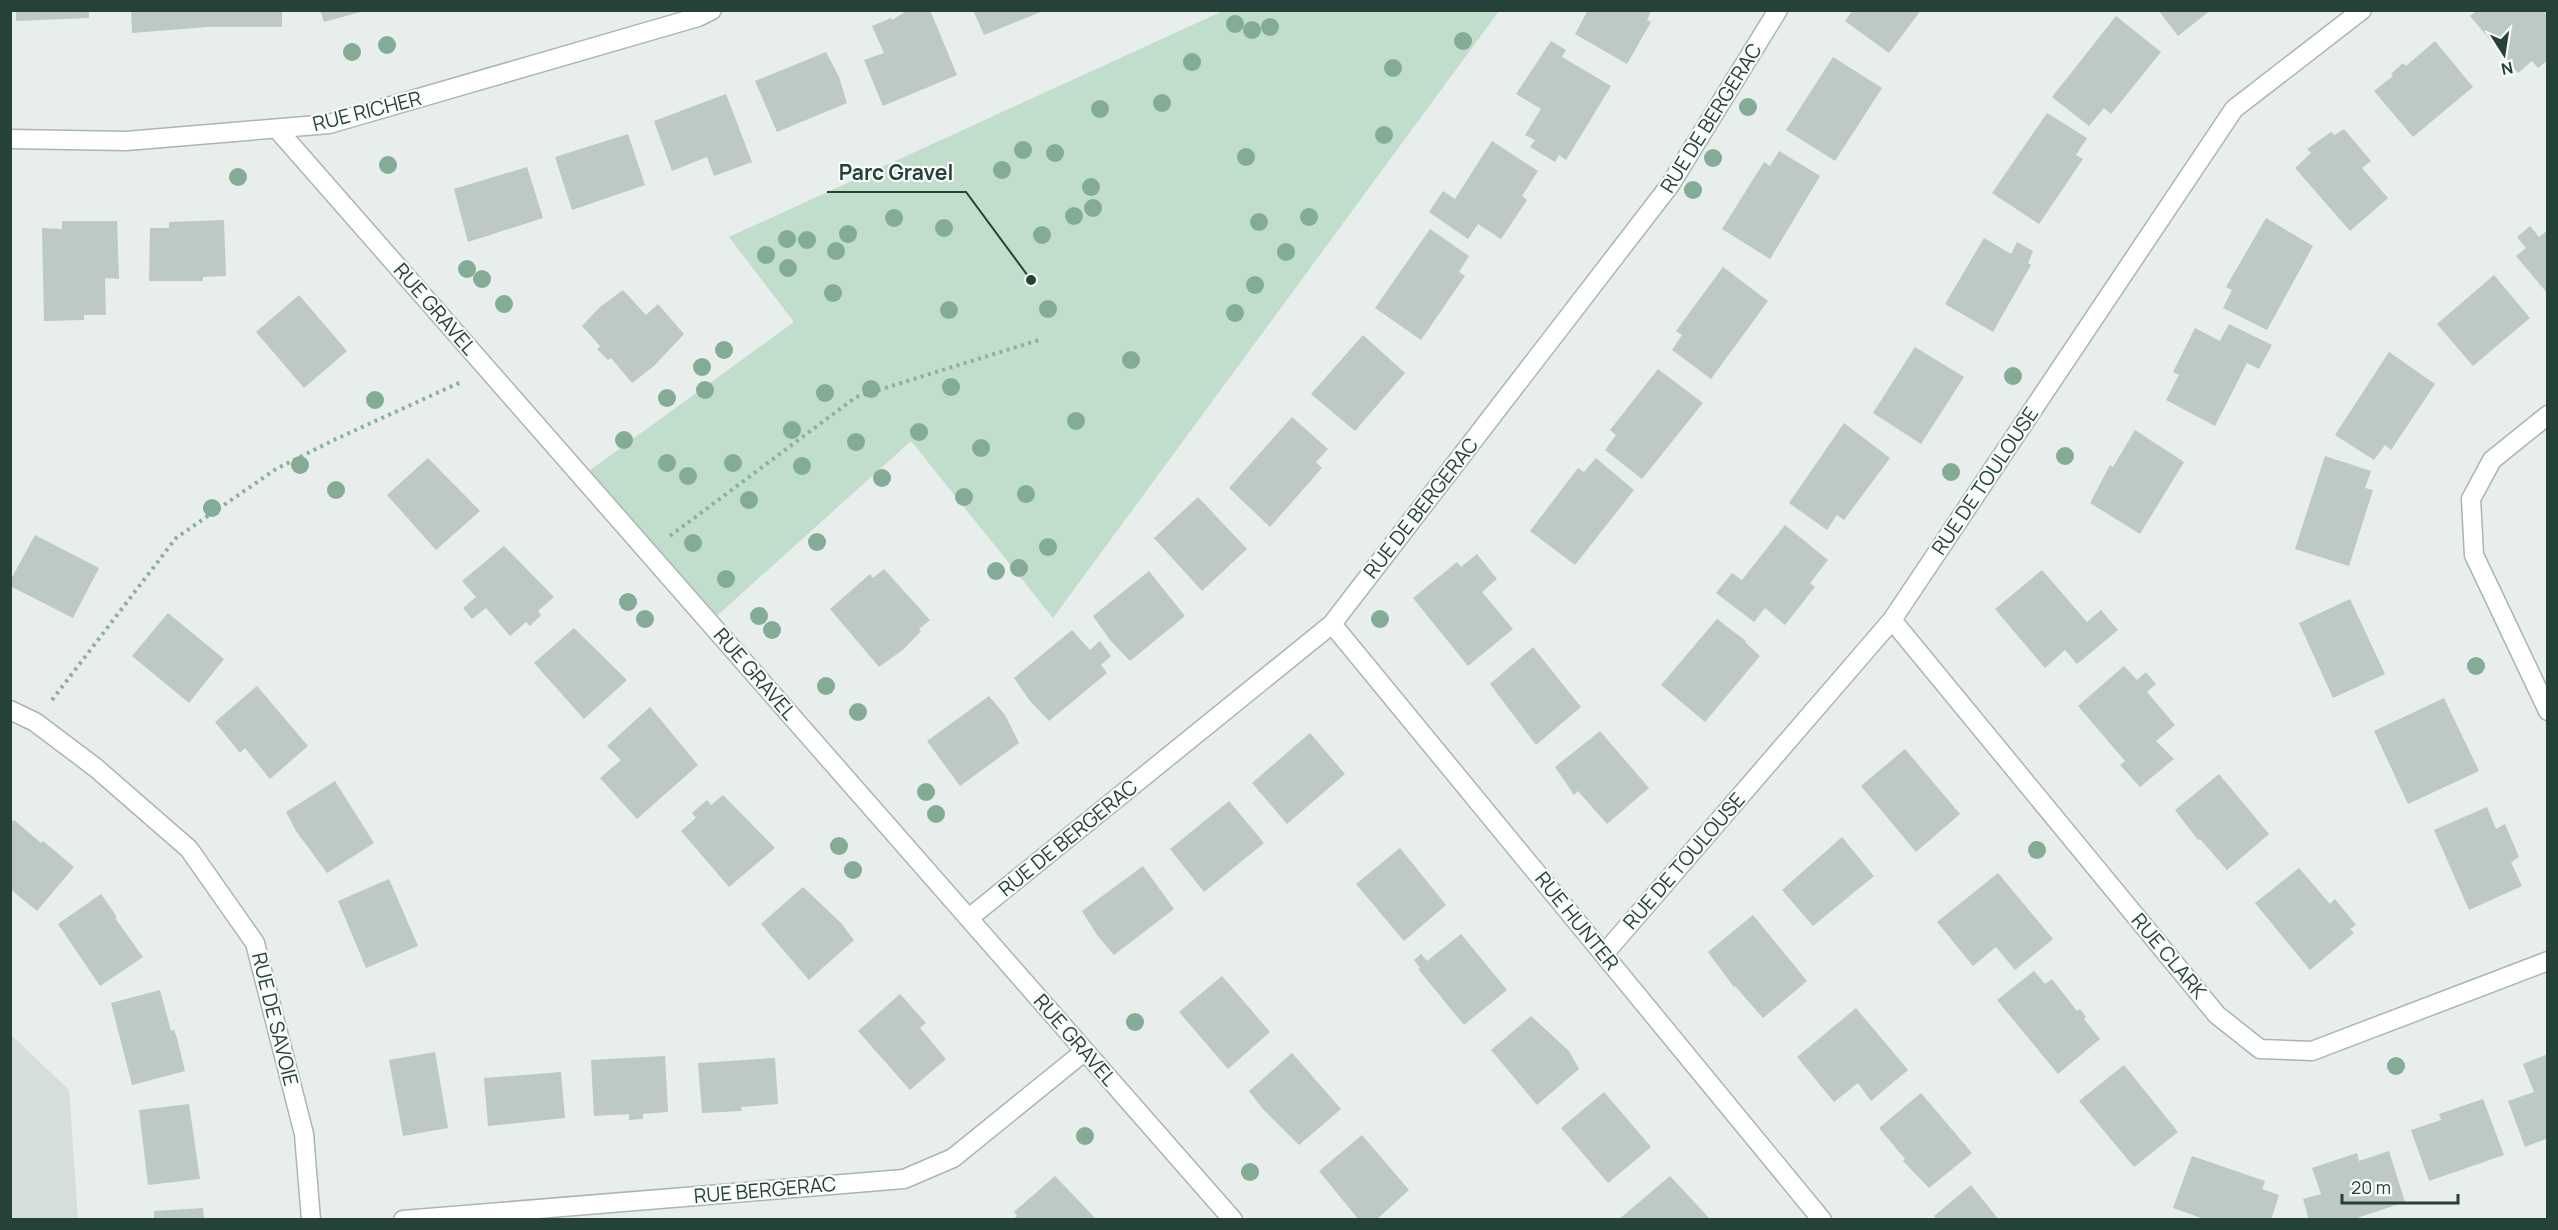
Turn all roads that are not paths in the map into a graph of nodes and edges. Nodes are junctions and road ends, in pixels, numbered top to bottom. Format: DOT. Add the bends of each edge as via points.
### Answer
graph roads {
  1 [pos="712,10"];
  2 [pos="1778,10"];
  3 [pos="2362,10"];
  4 [pos="277,129"];
  5 [pos="10,139"];
  6 [pos="2547,415"];
  7 [pos="1892,620"];
  8 [pos="1332,624"];
  9 [pos="10,710"];
  10 [pos="2547,711"];
  11 [pos="969,918"];
  12 [pos="1604,954"];
  13 [pos="2547,961"];
  14 [pos="1085,1051"];
  15 [pos="311,1220"];
  16 [pos="403,1220"];
  17 [pos="1233,1220"];
  18 [pos="1822,1220"];
  1 -- 4 [label="street, RUE RICHER" via="329,124"];
  2 -- 8 [label="street, RUE DE BERGERAC" via="1670,185"];
  3 -- 7 [label="street, RUE DE TOULOUSE" via="2234,109"];
  4 -- 5 [label="street, RUE RICHER" via="126,141"];
  4 -- 11 [label="street, RUE GRAVEL"];
  6 -- 10 [label="street" via="2492,460 2471,499 2474,555"];
  7 -- 12 [label="street, RUE DE TOULOUSE"];
  7 -- 13 [label="street, RUE CLARK" via="2217,1015 2260,1049 2312,1051"];
  8 -- 11 [label="street, RUE DE BERGERAC"];
  8 -- 12 [label="street, RUE HUNTER"];
  9 -- 15 [label="street, RUE DE SAVOIE" via="35,722 96,768 189,849 255,943 304,1134"];
  11 -- 14 [label="street, RUE GRAVEL"];
  12 -- 18 [label="street, RUE HUNTER"];
  14 -- 16 [label="street, RUE BERGERAC" via="953,1158 903,1179"];
  14 -- 17 [label="street, RUE GRAVEL"];
}
